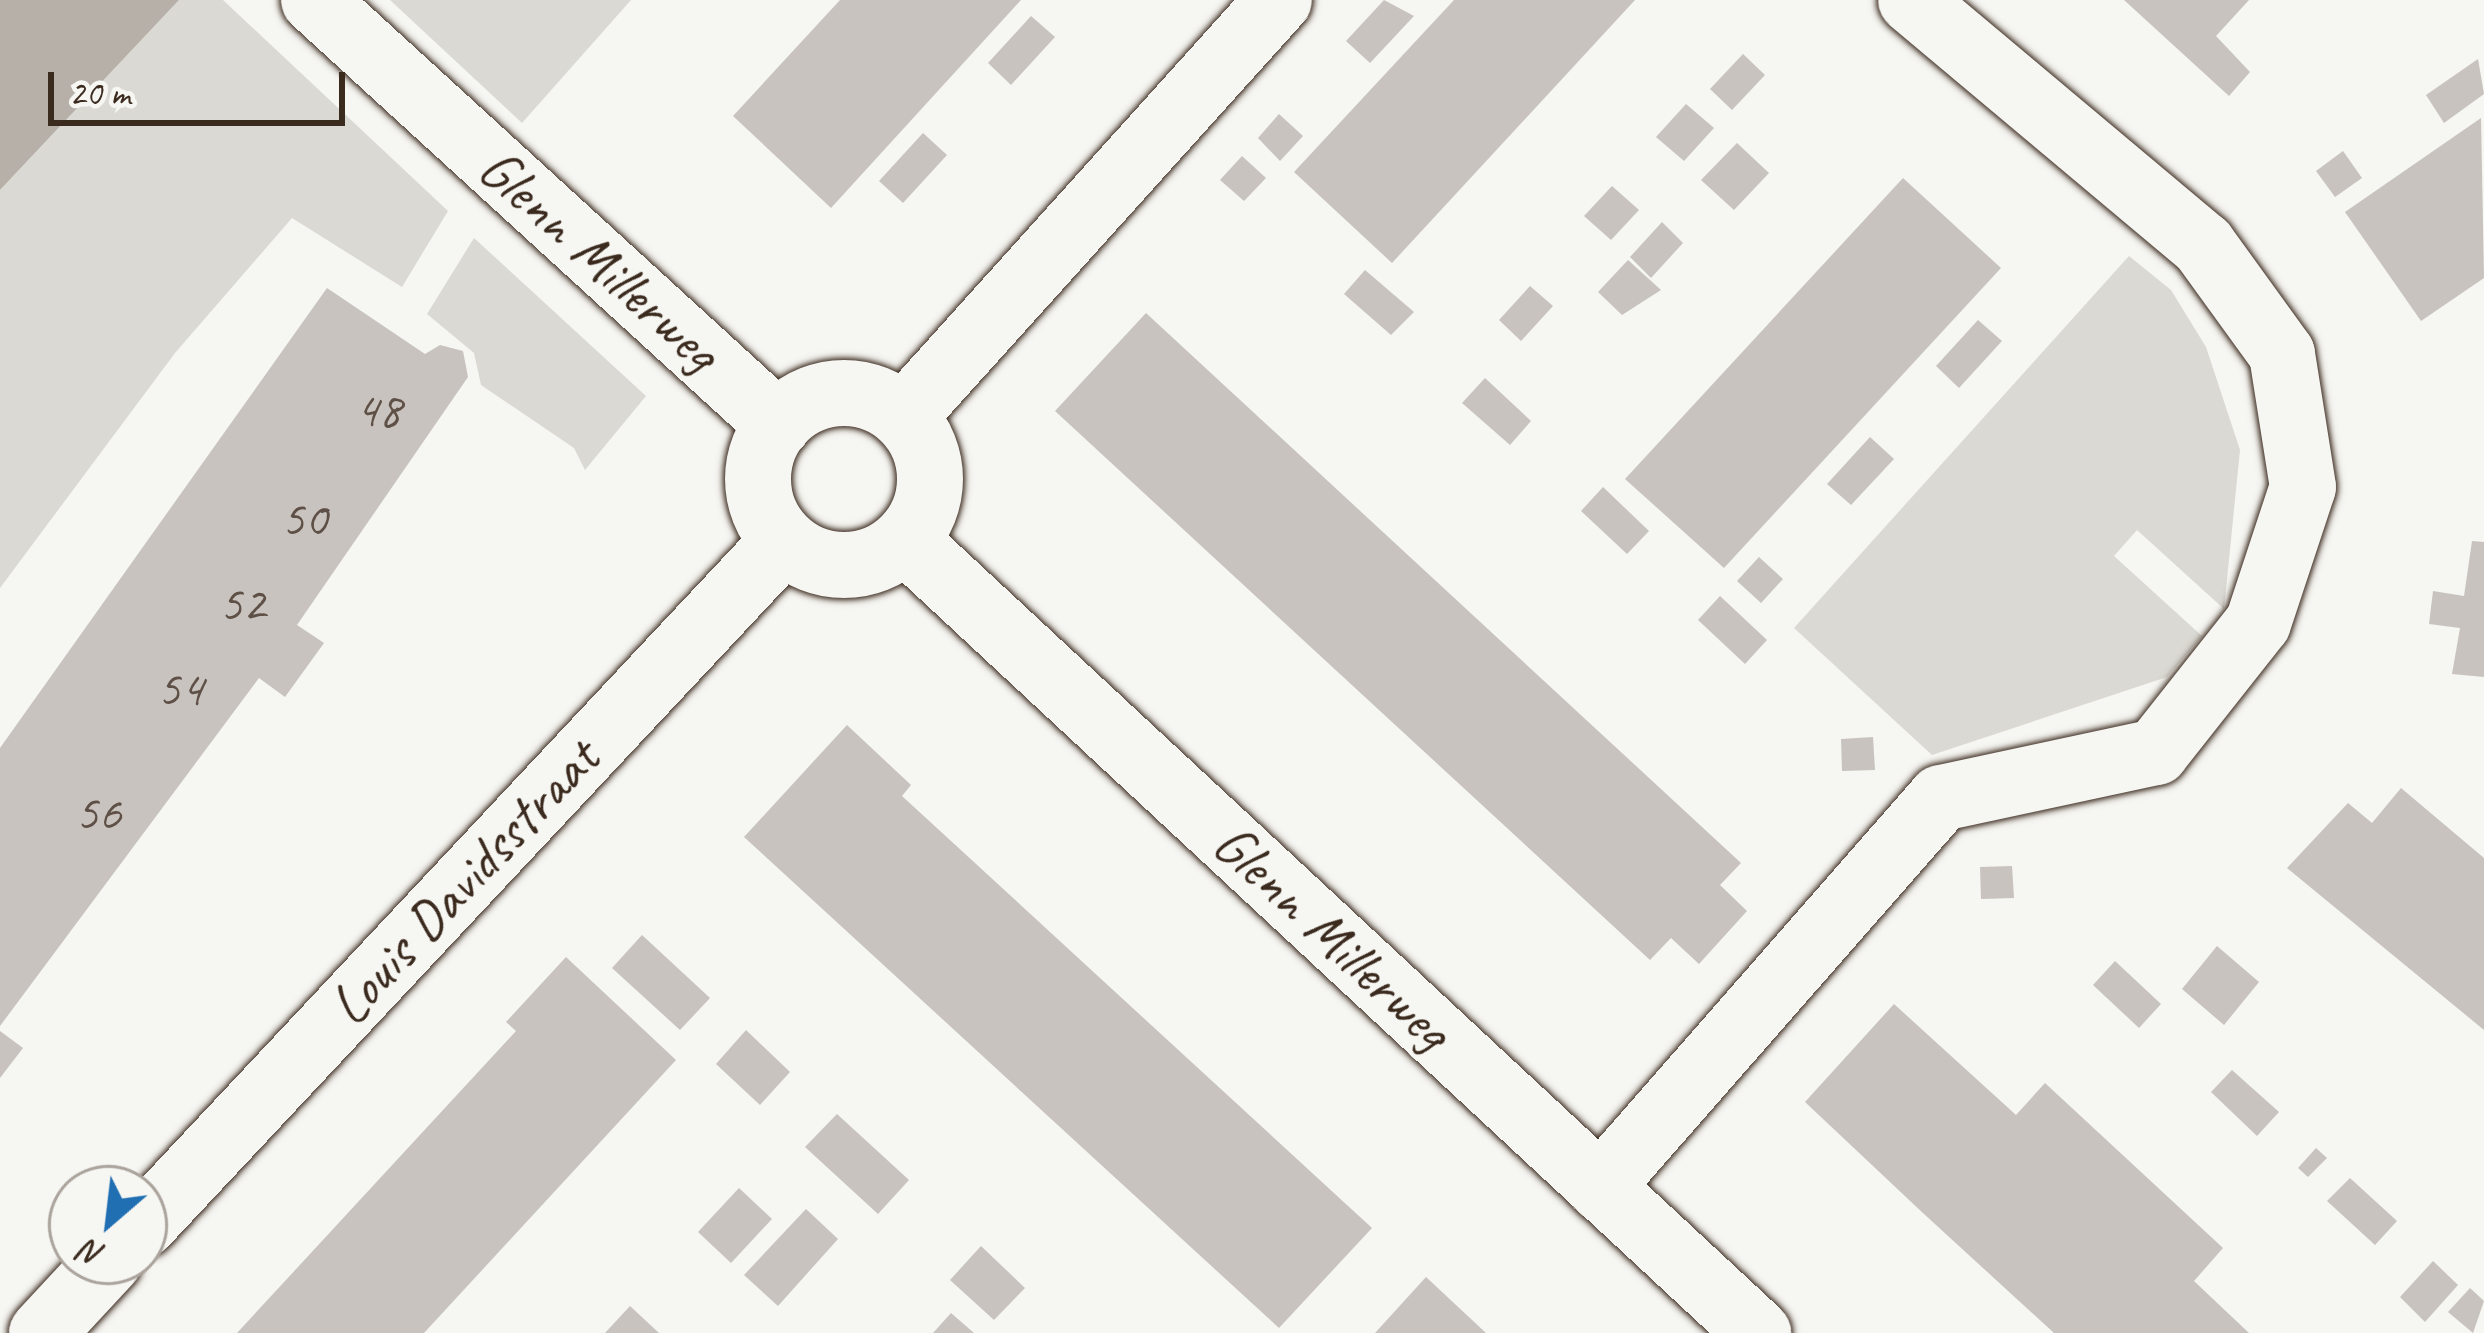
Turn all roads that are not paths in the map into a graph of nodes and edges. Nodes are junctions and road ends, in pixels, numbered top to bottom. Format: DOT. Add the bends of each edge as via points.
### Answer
graph roads {
  1 [pos="314,0"];
  2 [pos="1279,0"];
  3 [pos="1911,0"];
  4 [pos="904,416"];
  5 [pos="778,424"];
  6 [pos="905,540"];
  7 [pos="784,541"];
  8 [pos="1600,1187"];
  9 [pos="168,1198"];
  10 [pos="87,1285"];
  11 [pos="42,1333"];
  12 [pos="1758,1333"];
  1 -- 5 [label="street, Glenn Millerweg"];
  2 -- 4 [label="street"];
  3 -- 8 [label="street" via="2203,245 2282,354 2303,487 2258,623 2156,752 1941,798"];
  4 -- 5 [label="street" via="840,393"];
  4 -- 6 [label="street" via="930,478"];
  5 -- 7 [label="street" via="758,484"];
  6 -- 7 [label="street" via="845,566"];
  6 -- 8 [label="street, Glenn Millerweg"];
  7 -- 9 [label="street, Louis Davidsstraat"];
  8 -- 12 [label="street, Glenn Millerweg"];
  10 -- 11 [label="street"];
}
